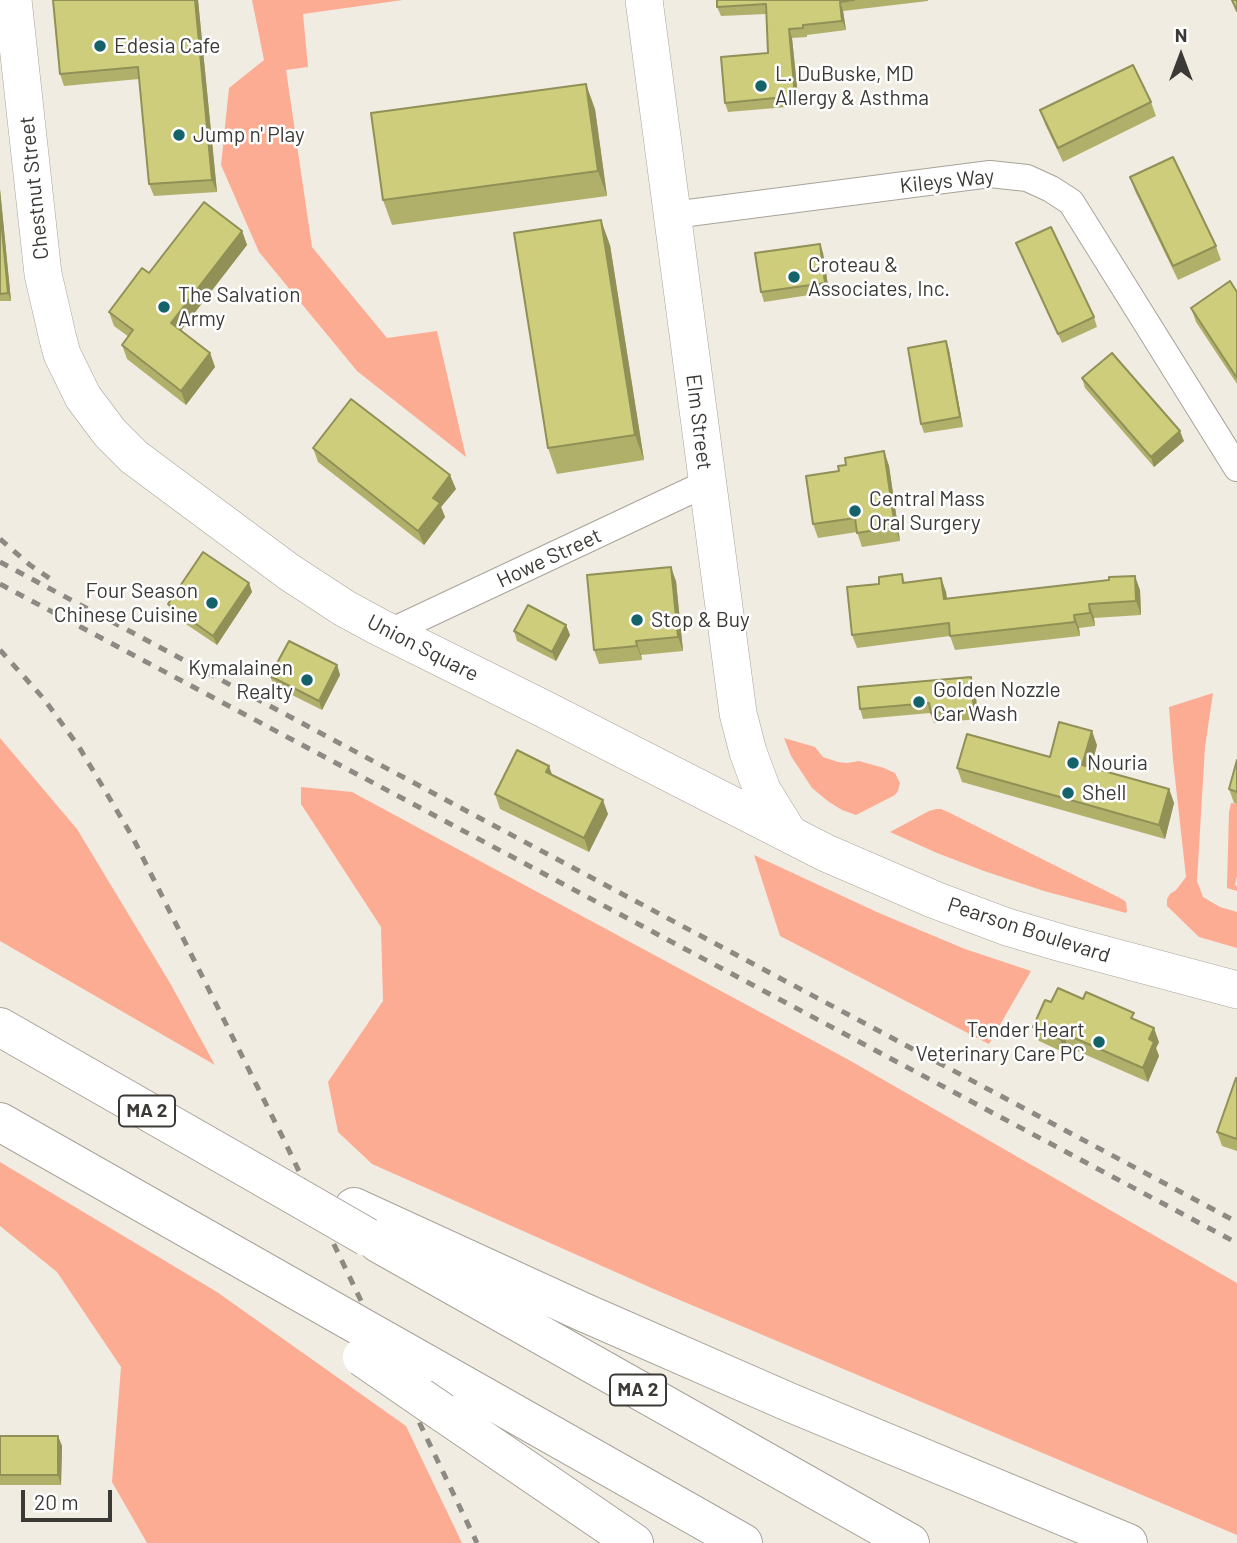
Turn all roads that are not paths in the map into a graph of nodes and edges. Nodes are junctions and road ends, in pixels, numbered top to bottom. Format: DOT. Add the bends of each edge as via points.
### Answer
graph roads {
  1 [pos="13,0"];
  2 [pos="644,0"];
  3 [pos="673,215"];
  4 [pos="71,373"];
  5 [pos="1237,468"];
  6 [pos="707,483"];
  7 [pos="390,632"];
  8 [pos="789,834"];
  9 [pos="826,853"];
  10 [pos="1237,990"];
  11 [pos="0,1027"];
  12 [pos="0,1122"];
  13 [pos="96,1177"];
  14 [pos="361,1222"];
  15 [pos="634,1543"];
  16 [pos="743,1543"];
  17 [pos="910,1543"];
  18 [pos="1128,1543"];
  1 -- 4 [label="main road, Chestnut Street" via="43,274"];
  2 -- 3 [label="main road, Elm Street"];
  3 -- 5 [label="street, Kileys Way" via="990,174 1027,178 1070,202"];
  3 -- 6 [label="main road, Elm Street"];
  4 -- 7 [label="main road, Union Square" via="100,422 134,457 298,578"];
  6 -- 7 [label="street, Howe Street"];
  6 -- 8 [label="main road, Elm Street" via="738,713 754,771"];
  7 -- 8 [label="main road, Union Square"];
  8 -- 9 [label="main road, Union Square"];
  9 -- 10 [label="main road, Pearson Boulevard" via="1007,927"];
  11 -- 14 [label="highway, MA 2, bridge" via="156,1116"];
  12 -- 13 [label="highway"];
  13 -- 15 [label="highway, bridge"];
  13 -- 16 [label="highway, bridge"];
  14 -- 17 [label="highway, MA 2"];
  14 -- 18 [label="highway"];
}
